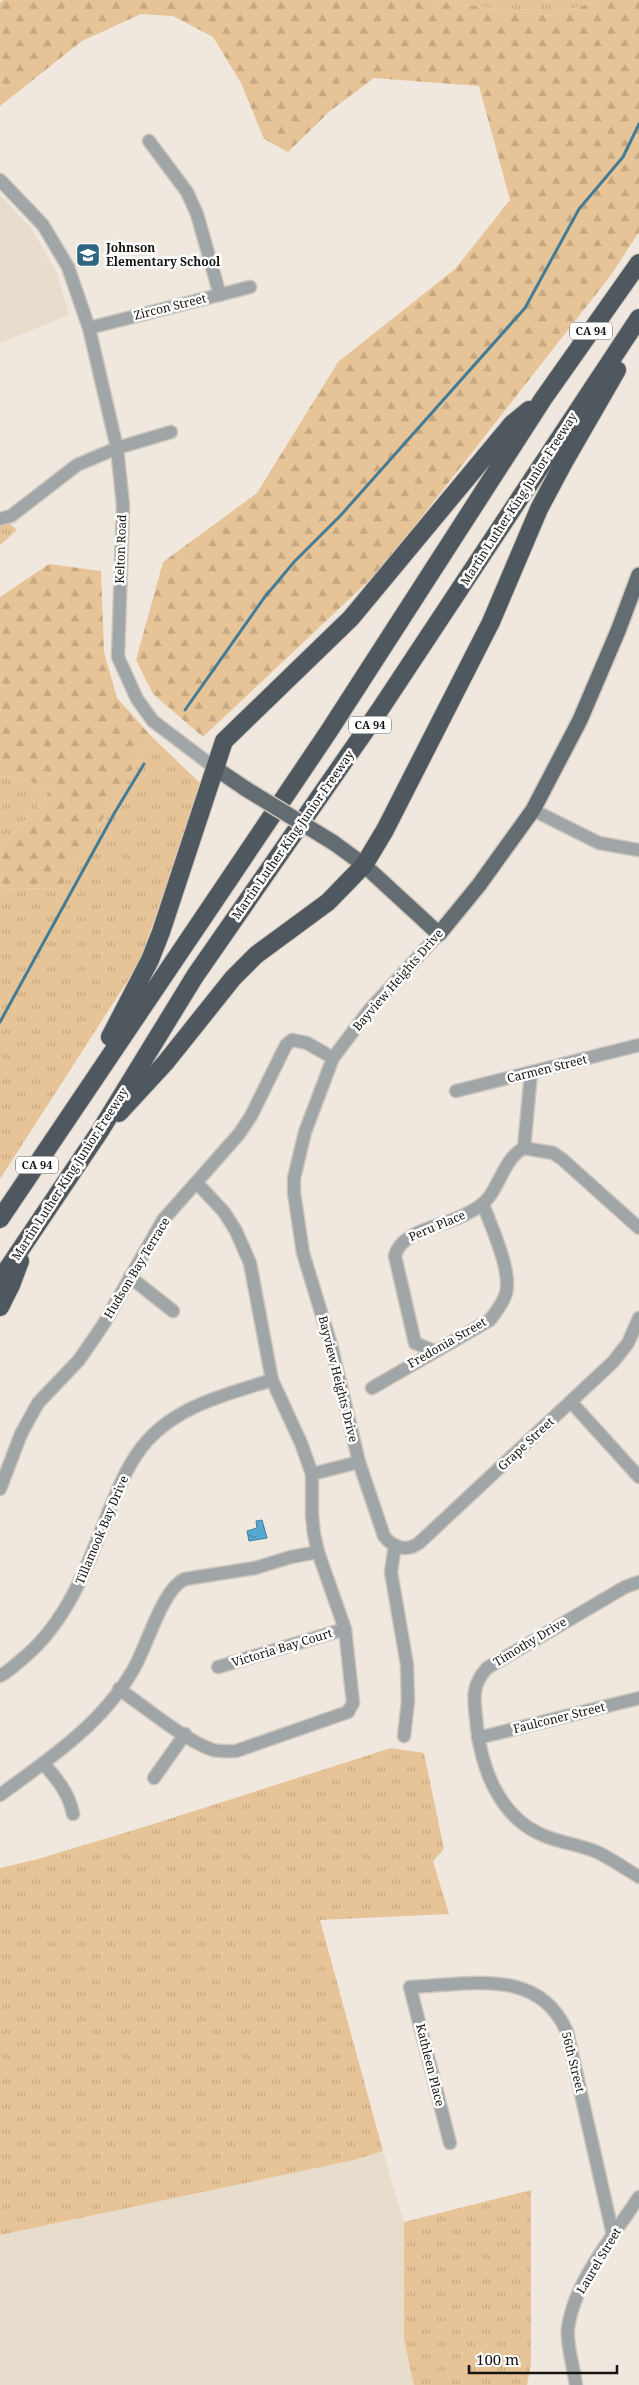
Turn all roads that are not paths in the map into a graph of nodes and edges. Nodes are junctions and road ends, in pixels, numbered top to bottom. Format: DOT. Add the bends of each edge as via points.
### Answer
graph roads {
  1 [pos="149,141"];
  2 [pos="0,180"];
  3 [pos="639,263"];
  4 [pos="250,287"];
  5 [pos="220,295"];
  6 [pos="639,318"];
  7 [pos="89,328"];
  8 [pos="639,333"];
  9 [pos="543,398"];
  10 [pos="171,432"];
  11 [pos="117,448"];
  12 [pos="0,519"];
  13 [pos="639,575"];
  14 [pos="215,768"];
  15 [pos="533,810"];
  16 [pos="639,850"];
  17 [pos="364,865"];
  18 [pos="438,934"];
  19 [pos="639,1045"];
  20 [pos="333,1058"];
  21 [pos="531,1073"];
  22 [pos="456,1091"];
  23 [pos="72,1110"];
  24 [pos="100,1131"];
  25 [pos="524,1148"];
  26 [pos="197,1183"];
  27 [pos="483,1204"];
  28 [pos="0,1219"];
  29 [pos="639,1228"];
  30 [pos="28,1239"];
  31 [pos="130,1277"];
  32 [pos="0,1280"];
  33 [pos="0,1307"];
  34 [pos="173,1311"];
  35 [pos="639,1318"];
  36 [pos="434,1351"];
  37 [pos="272,1380"];
  38 [pos="372,1388"];
  39 [pos="571,1402"];
  40 [pos="359,1462"];
  41 [pos="312,1474"];
  42 [pos="639,1477"];
  43 [pos="0,1490"];
  44 [pos="395,1546"];
  45 [pos="318,1552"];
  46 [pos="639,1582"];
  47 [pos="345,1628"];
  48 [pos="218,1667"];
  49 [pos="0,1676"];
  50 [pos="119,1689"];
  51 [pos="639,1698"];
  52 [pos="185,1734"];
  53 [pos="404,1736"];
  54 [pos="478,1738"];
  55 [pos="43,1763"];
  56 [pos="154,1778"];
  57 [pos="0,1795"];
  58 [pos="73,1814"];
  59 [pos="639,1876"];
  60 [pos="410,1987"];
  61 [pos="450,2143"];
  62 [pos="639,2197"];
  63 [pos="613,2236"];
  64 [pos="576,2385"];
  1 -- 5 [label="street" via="191,199"];
  2 -- 7 [label="street, Kelton Road" via="43,225 68,267"];
  3 -- 9 [label="highway, CA 94"];
  4 -- 5 [label="street, Zircon Street"];
  5 -- 7 [label="street, Zircon Street"];
  6 -- 24 [label="highway, Martin Luther King Junior Freeway / CA 94" via="379,711 195,976"];
  7 -- 11 [label="street, Kelton Road"];
  8 -- 17 [label="highway" via="564,462 490,622 385,830"];
  9 -- 14 [label="highway" via="512,424 351,618 224,742"];
  9 -- 23 [label="highway, CA 94" via="329,731"];
  10 -- 11 [label="street"];
  11 -- 12 [label="street" via="77,465 11,516"];
  11 -- 14 [label="street, Kelton Road" via="123,505 118,657 137,699 153,721"];
  13 -- 15 [label="main road, Bayview Heights Drive" via="580,720"];
  14 -- 17 [label="main road, Kelton Road, bridge"];
  14 -- 23 [label="highway" via="208,797 150,960"];
  15 -- 16 [label="street" via="599,843"];
  15 -- 18 [label="main road, Bayview Heights Drive" via="480,885"];
  17 -- 18 [label="main road, Kelton Road"];
  17 -- 24 [label="highway" via="328,902 256,955 233,978 136,1097"];
  18 -- 20 [label="street, Bayview Heights Drive" via="370,1009"];
  19 -- 21 [label="street, Carmen Street"];
  20 -- 26 [label="street, Hudson Bay Terrace" via="299,1040 292,1040 286,1045 251,1116"];
  20 -- 40 [label="street, Bayview Heights Drive" via="305,1132 294,1178 294,1193 303,1253 331,1344"];
  21 -- 22 [label="street, Carmen Street"];
  21 -- 25 [label="street"];
  23 -- 28 [label="highway, CA 94"];
  24 -- 30 [label="highway, Martin Luther King Junior Freeway / CA 94"];
  25 -- 27 [label="street" via="515,1153"];
  25 -- 29 [label="street" via="562,1159"];
  26 -- 31 [label="street, Hudson Bay Terrace" via="163,1220"];
  26 -- 37 [label="street" via="224,1212 244,1247 250,1263"];
  27 -- 36 [label="street, Fredonia Street" via="507,1275 507,1285 500,1306 490,1320"];
  27 -- 36 [label="street, Peru Place" via="466,1215 405,1239 396,1252 415,1343"];
  30 -- 32 [label="highway, Martin Luther King Junior Freeway / CA 94"];
  30 -- 33 [label="highway"];
  31 -- 34 [label="street"];
  31 -- 43 [label="street, Hudson Bay Terrace" via="84,1353 38,1403 21,1434"];
  35 -- 39 [label="street, Grape Street" via="628,1343 613,1362"];
  36 -- 38 [label="street, Fredonia Street"];
  37 -- 41 [label="street"];
  37 -- 49 [label="street, Tillamook Bay Drive" via="206,1401 180,1414 147,1441 122,1478 80,1582 58,1623 42,1642"];
  39 -- 42 [label="street"];
  39 -- 44 [label="street, Grape Street" via="419,1542 407,1548"];
  40 -- 41 [label="street"];
  40 -- 44 [label="street, Bayview Heights Drive" via="384,1536"];
  41 -- 45 [label="street" via="312,1516"];
  44 -- 53 [label="street" via="391,1572 407,1665 408,1701"];
  45 -- 47 [label="street"];
  45 -- 50 [label="street" via="177,1583 168,1593 143,1653"];
  46 -- 54 [label="street, Timothy Drive" via="625,1587 487,1668 478,1678 473,1693"];
  47 -- 48 [label="street, Victoria Bay Court"];
  47 -- 52 [label="street" via="353,1703 348,1712 236,1751 212,1750"];
  50 -- 52 [label="street"];
  50 -- 55 [label="street" via="90,1726"];
  51 -- 54 [label="street, Faulconer Street"];
  52 -- 56 [label="street"];
  54 -- 59 [label="street, Timothy Drive" via="487,1773 507,1809 519,1821 538,1834 599,1853"];
  55 -- 57 [label="street"];
  55 -- 58 [label="street" via="59,1781"];
  60 -- 61 [label="street, Kathleen Place"];
  60 -- 63 [label="street, 56th Street" via="512,1984 531,1991 553,2008 567,2032"];
  62 -- 63 [label="street, Laurel Street"];
  63 -- 64 [label="street, Laurel Street" via="585,2280 568,2329"];
}
